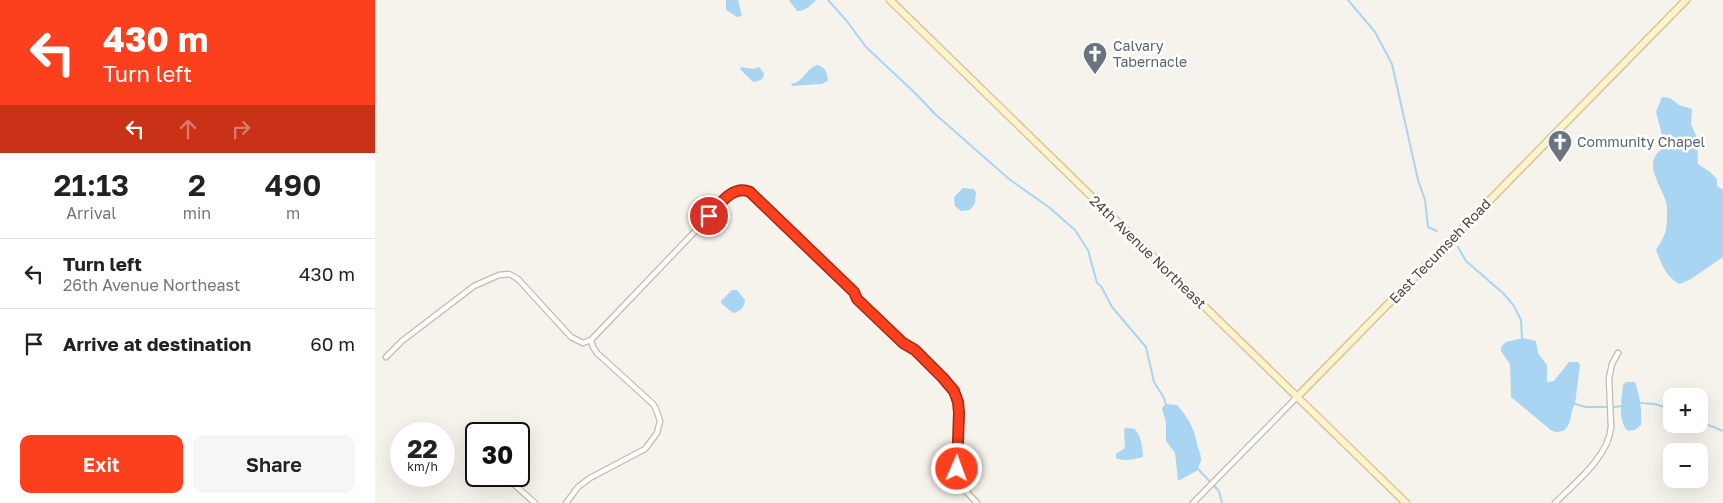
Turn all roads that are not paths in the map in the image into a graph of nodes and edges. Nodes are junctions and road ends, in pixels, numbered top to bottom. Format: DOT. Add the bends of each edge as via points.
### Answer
graph roads {
  1 [pos="890,0"];
  2 [pos="1686,0"];
  3 [pos="591,340"];
  4 [pos="1617,354"];
  5 [pos="386,357"];
  6 [pos="1297,397"];
  7 [pos="517,487"];
  8 [pos="535,503"];
  9 [pos="566,503"];
  10 [pos="977,503"];
  11 [pos="1193,503"];
  12 [pos="1406,503"];
  13 [pos="1555,503"];
  1 -- 6 [label="street, 24th Avenue Northeast"];
  2 -- 6 [label="street, East Tecumseh Road"];
  3 -- 5 [label="street" via="583,343 575,340 518,279 509,274 474,286 453,300"];
  3 -- 9 [label="street" via="597,353 653,404 660,421 657,433 645,449 590,478"];
  3 -- 10 [label="street" via="726,199 736,191 745,190 755,196 854,292 857,299 950,385 959,408 958,473 964,489"];
  4 -- 13 [label="street" via="1610,370 1611,427 1606,447"];
  6 -- 11 [label="street, East Tecumseh Road"];
  6 -- 12 [label="street, 24th Avenue Northeast"];
  7 -- 8 [label="street"];
}
